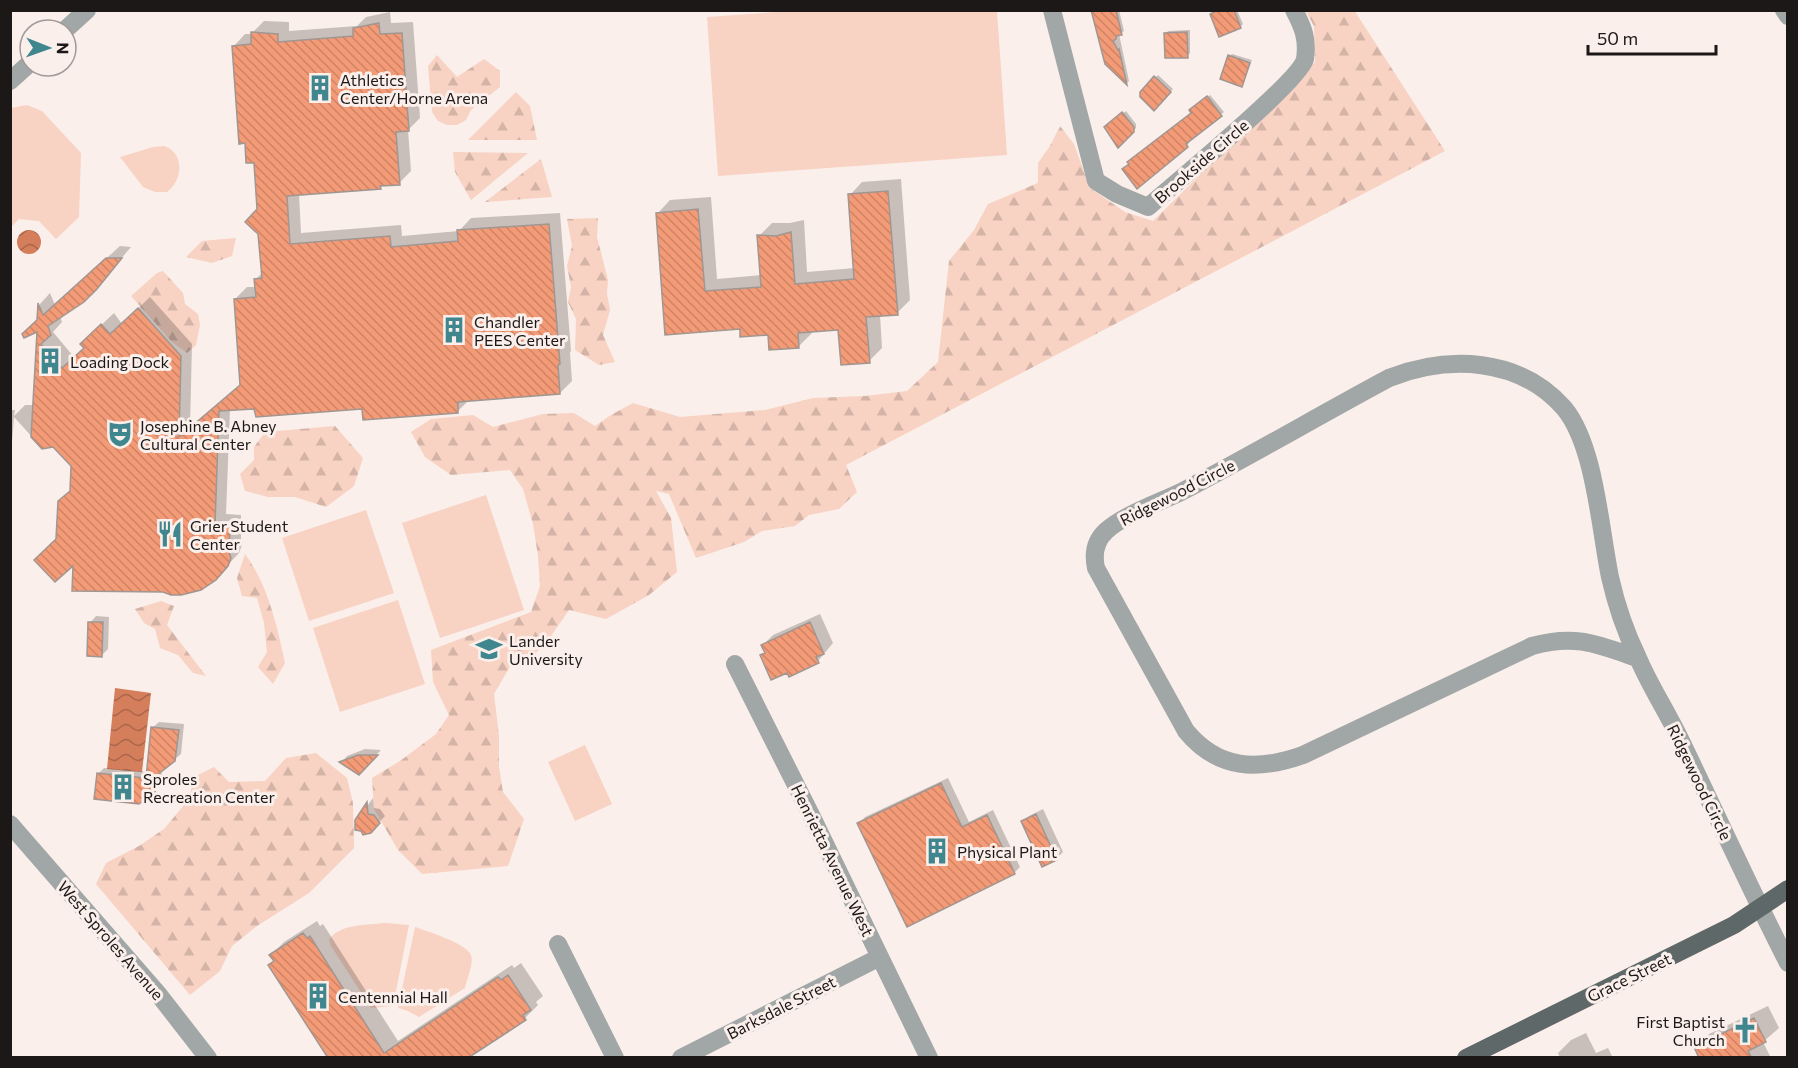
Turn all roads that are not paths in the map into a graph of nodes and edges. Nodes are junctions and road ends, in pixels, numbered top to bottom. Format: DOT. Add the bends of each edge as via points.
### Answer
graph roads {
  1 [pos="1052,10"];
  2 [pos="1294,10"];
  3 [pos="1784,10"];
  4 [pos="1788,16"];
  5 [pos="1637,658"];
  6 [pos="735,664"];
  7 [pos="10,824"];
  8 [pos="1788,889"];
  9 [pos="1761,907"];
  10 [pos="558,944"];
  11 [pos="880,957"];
  12 [pos="1788,963"];
  13 [pos="208,1058"];
  14 [pos="615,1058"];
  15 [pos="681,1058"];
  16 [pos="929,1058"];
  17 [pos="1466,1058"];
  1 -- 2 [label="street, Brookside Circle" via="1096,181 1148,207 1256,113 1305,61 1305,30"];
  3 -- 4 [label="street"];
  5 -- 5 [label="street, Ridgewood Circle" via="1611,579 1587,453 1577,428 1563,408 1530,381 1487,365 1436,364 1389,378 1115,524 1102,534 1095,549 1096,568 1186,731 1208,753 1236,764 1263,765 1303,755 1551,640 1582,641"];
  5 -- 9 [label="street, Ridgewood Circle"];
  6 -- 11 [label="street, Henrietta Avenue West"];
  7 -- 13 [label="street, West Sproles Avenue" via="159,995"];
  8 -- 9 [label="main road, Grace Street"];
  9 -- 12 [label="street, Ridgewood Circle"];
  9 -- 17 [label="main road, Grace Street" via="1734,925"];
  10 -- 14 [label="street"];
  11 -- 15 [label="street, Barksdale Street"];
  11 -- 16 [label="street, Henrietta Avenue West"];
}
